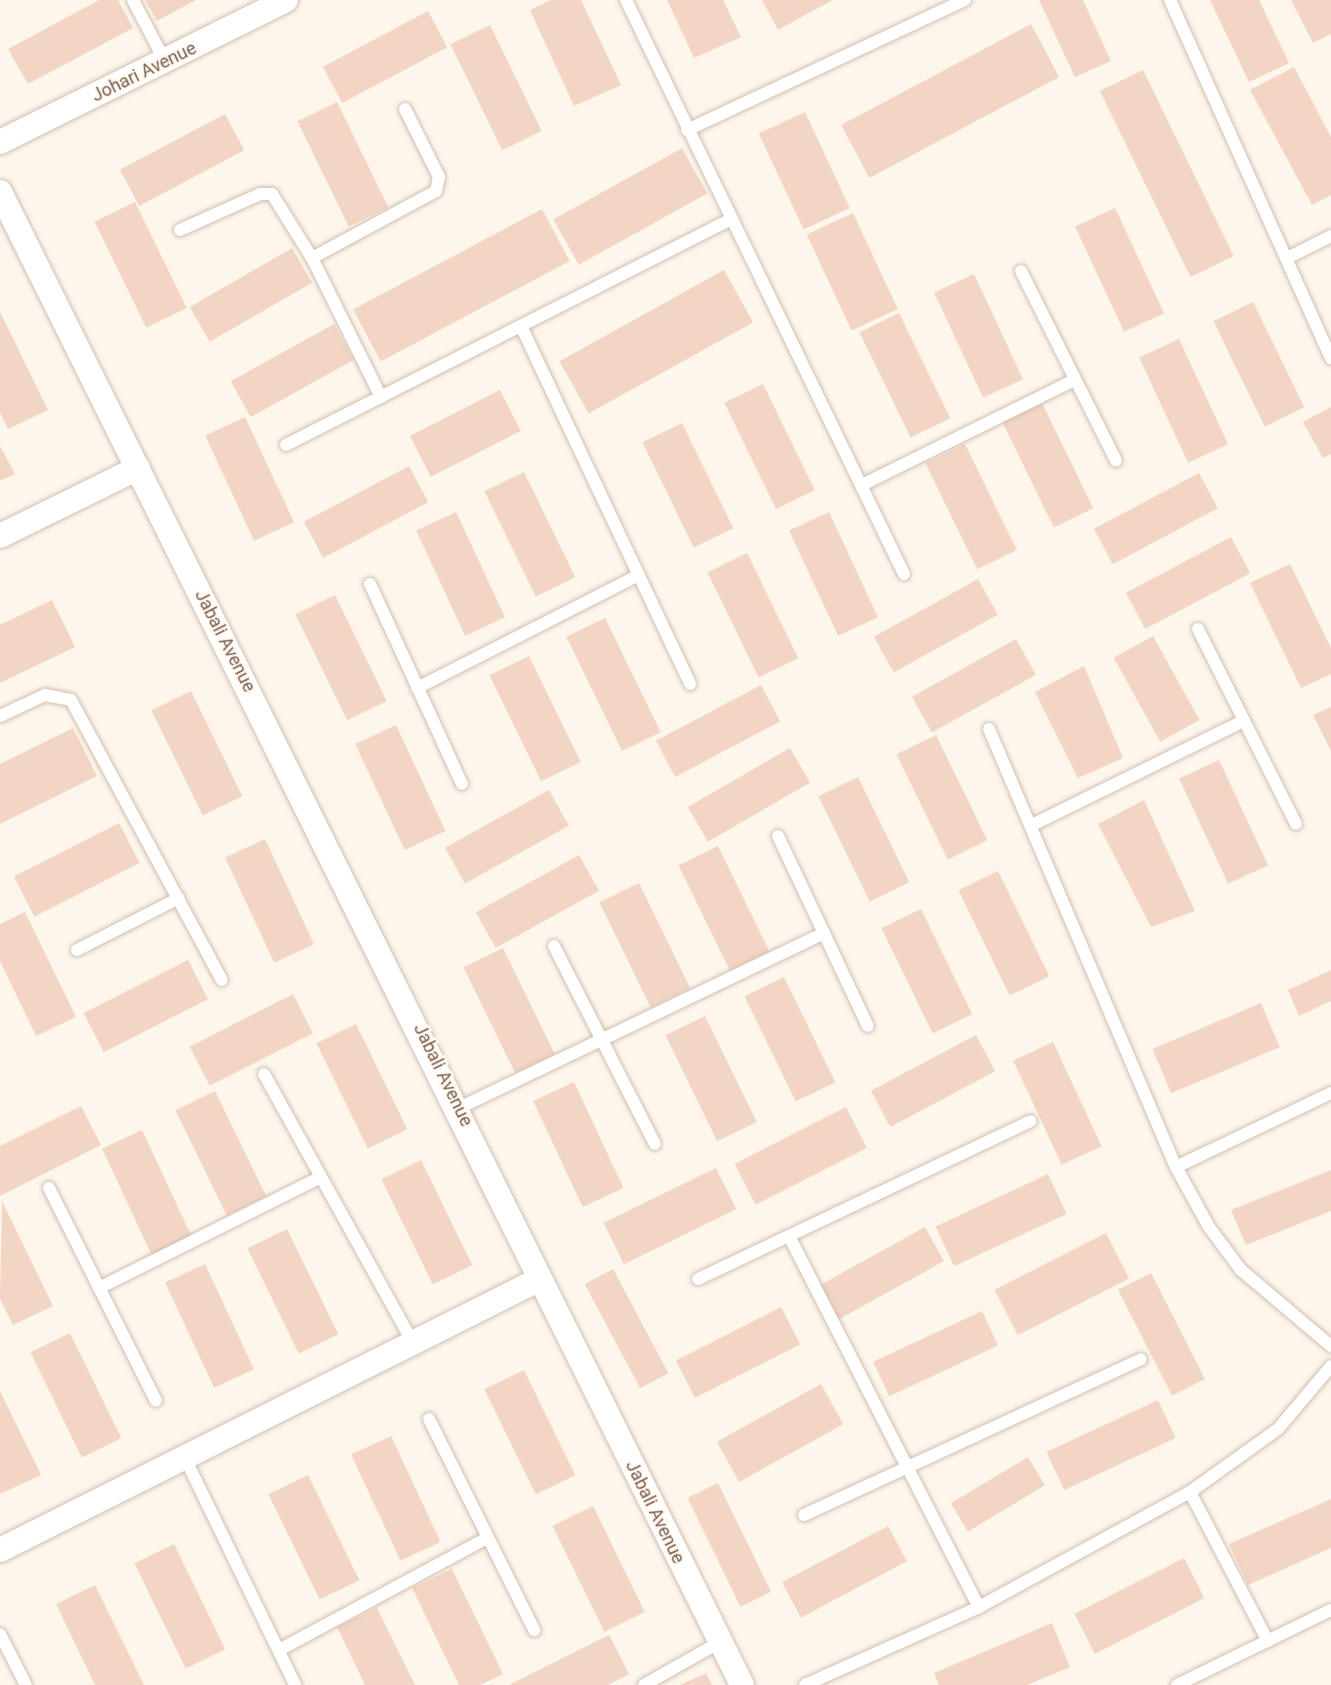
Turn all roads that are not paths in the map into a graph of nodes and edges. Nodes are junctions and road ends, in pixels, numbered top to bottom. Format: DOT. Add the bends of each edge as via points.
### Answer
graph roads {
  1 [pos="133,0"];
  2 [pos="286,0"];
  3 [pos="626,0"];
  4 [pos="965,0"];
  5 [pos="1170,0"];
  6 [pos="166,63"];
  7 [pos="405,109"];
  8 [pos="687,130"];
  9 [pos="0,142"];
  10 [pos="0,192"];
  11 [pos="729,220"];
  12 [pos="180,230"];
  13 [pos="1331,236"];
  14 [pos="312,258"];
  15 [pos="1287,258"];
  16 [pos="1021,271"];
  17 [pos="521,326"];
  18 [pos="1331,358"];
  19 [pos="1074,380"];
  20 [pos="381,397"];
  21 [pos="286,445"];
  22 [pos="1116,461"];
  23 [pos="138,468"];
  24 [pos="864,484"];
  25 [pos="0,536"];
  26 [pos="904,574"];
  27 [pos="639,575"];
  28 [pos="370,584"];
  29 [pos="1198,629"];
  30 [pos="690,684"];
  31 [pos="417,688"];
  32 [pos="0,716"];
  33 [pos="1243,721"];
  34 [pos="989,729"];
  35 [pos="462,784"];
  36 [pos="1296,824"];
  37 [pos="1032,825"];
  38 [pos="778,836"];
  39 [pos="179,898"];
  40 [pos="824,933"];
  41 [pos="554,946"];
  42 [pos="77,950"];
  43 [pos="222,980"];
  44 [pos="868,1026"];
  45 [pos="602,1040"];
  46 [pos="264,1074"];
  47 [pos="1331,1093"];
  48 [pos="459,1108"];
  49 [pos="1030,1121"];
  50 [pos="655,1144"];
  51 [pos="1176,1167"];
  52 [pos="321,1177"];
  53 [pos="49,1188"];
  54 [pos="790,1238"];
  55 [pos="540,1279"];
  56 [pos="698,1279"];
  57 [pos="99,1287"];
  58 [pos="413,1343"];
  59 [pos="1331,1346"];
  60 [pos="1141,1359"];
  61 [pos="1331,1366"];
  62 [pos="156,1401"];
  63 [pos="429,1419"];
  64 [pos="185,1458"];
  65 [pos="907,1465"];
  66 [pos="1190,1492"];
  67 [pos="804,1515"];
  68 [pos="485,1539"];
  69 [pos="0,1550"];
  70 [pos="980,1607"];
  71 [pos="1331,1610"];
  72 [pos="534,1630"];
  73 [pos="0,1634"];
  74 [pos="1269,1641"];
  75 [pos="720,1642"];
  76 [pos="279,1650"];
  77 [pos="26,1685"];
  78 [pos="295,1685"];
  79 [pos="644,1685"];
  80 [pos="742,1685"];
  81 [pos="805,1685"];
  82 [pos="1177,1685"];
  1 -- 6 [label="lane"];
  2 -- 6 [label="street, Johari Avenue"];
  3 -- 8 [label="lane"];
  4 -- 8 [label="lane"];
  5 -- 15 [label="lane"];
  6 -- 9 [label="street, Johari Avenue"];
  7 -- 14 [label="lane" via="439,177 436,191"];
  8 -- 11 [label="lane"];
  10 -- 23 [label="street"];
  11 -- 17 [label="lane"];
  11 -- 24 [label="lane"];
  12 -- 14 [label="lane" via="260,194 272,194"];
  13 -- 15 [label="lane"];
  14 -- 20 [label="lane"];
  15 -- 18 [label="lane"];
  16 -- 19 [label="lane"];
  17 -- 20 [label="lane"];
  17 -- 27 [label="lane"];
  19 -- 22 [label="lane"];
  19 -- 24 [label="lane"];
  20 -- 21 [label="lane"];
  23 -- 25 [label="street"];
  23 -- 48 [label="street, Jabali Avenue"];
  24 -- 26 [label="lane"];
  27 -- 30 [label="lane"];
  27 -- 31 [label="lane"];
  28 -- 31 [label="lane"];
  29 -- 33 [label="lane"];
  31 -- 35 [label="lane"];
  32 -- 39 [label="lane" via="45,695 71,700"];
  33 -- 36 [label="lane"];
  33 -- 37 [label="lane"];
  34 -- 37 [label="lane"];
  37 -- 51 [label="lane"];
  38 -- 40 [label="lane"];
  39 -- 42 [label="lane"];
  39 -- 43 [label="lane"];
  40 -- 44 [label="lane"];
  40 -- 45 [label="lane"];
  41 -- 45 [label="lane"];
  45 -- 48 [label="lane"];
  45 -- 50 [label="lane"];
  46 -- 52 [label="lane"];
  47 -- 51 [label="lane"];
  48 -- 55 [label="street, Jabali Avenue"];
  49 -- 54 [label="lane"];
  51 -- 59 [label="lane" via="1209,1227 1241,1270"];
  52 -- 57 [label="lane"];
  52 -- 58 [label="lane"];
  53 -- 57 [label="lane"];
  54 -- 56 [label="lane"];
  54 -- 65 [label="lane"];
  55 -- 58 [label="street"];
  55 -- 75 [label="street, Jabali Avenue"];
  57 -- 62 [label="lane"];
  58 -- 64 [label="street"];
  60 -- 65 [label="lane"];
  61 -- 66 [label="lane" via="1278,1429"];
  63 -- 68 [label="lane"];
  64 -- 69 [label="street"];
  64 -- 76 [label="lane"];
  65 -- 67 [label="lane"];
  65 -- 70 [label="lane"];
  66 -- 70 [label="lane"];
  66 -- 74 [label="lane"];
  68 -- 72 [label="lane"];
  68 -- 76 [label="lane"];
  70 -- 81 [label="lane"];
  71 -- 74 [label="lane"];
  73 -- 77 [label="lane"];
  74 -- 82 [label="lane"];
  75 -- 79 [label="lane"];
  75 -- 80 [label="street, Jabali Avenue"];
  76 -- 78 [label="lane"];
}
